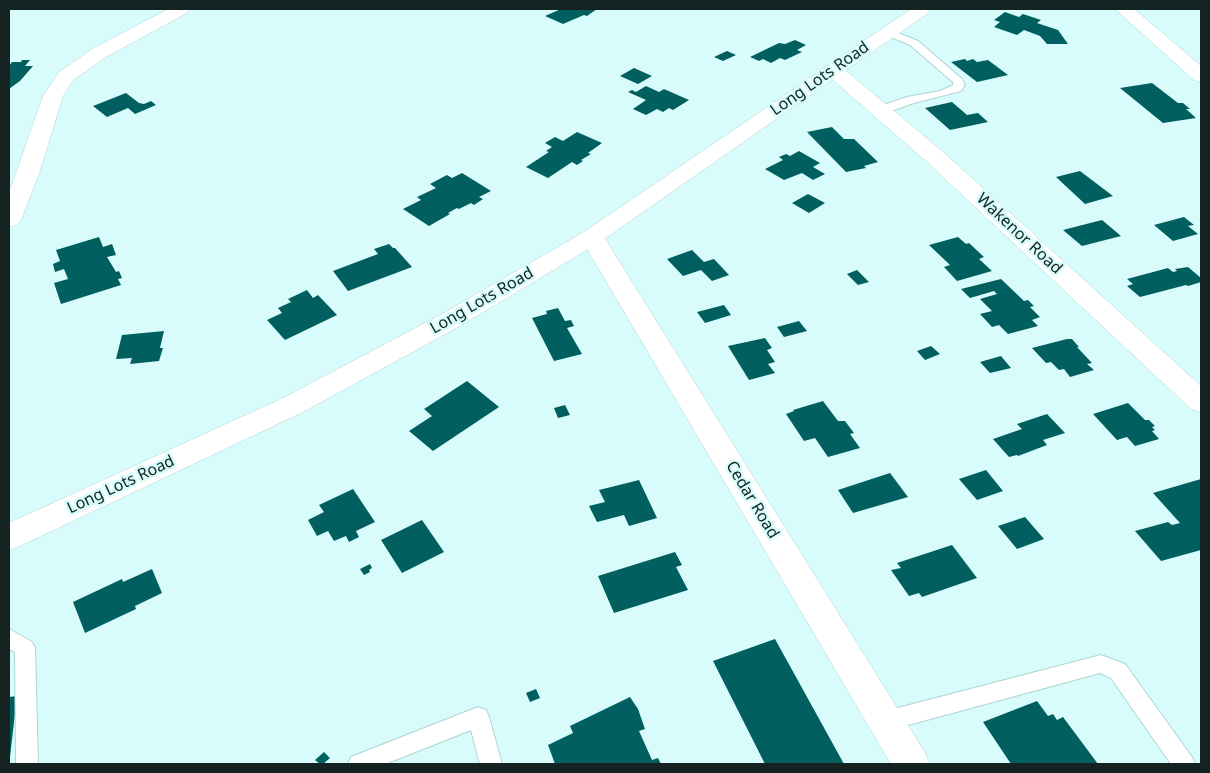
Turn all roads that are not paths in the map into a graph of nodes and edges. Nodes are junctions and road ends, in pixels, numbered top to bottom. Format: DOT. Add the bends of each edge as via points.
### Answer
graph roads {
  1 [pos="181,9"];
  2 [pos="922,9"];
  3 [pos="1124,9"];
  4 [pos="888,32"];
  5 [pos="833,70"];
  6 [pos="1201,76"];
  7 [pos="879,111"];
  8 [pos="9,220"];
  9 [pos="592,237"];
  10 [pos="1201,402"];
  11 [pos="9,537"];
  12 [pos="9,638"];
  13 [pos="886,722"];
  14 [pos="27,764"];
  15 [pos="361,764"];
  16 [pos="491,764"];
  17 [pos="911,764"];
  18 [pos="1184,764"];
  1 -- 8 [label="street" via="99,53 66,76 53,96 28,174"];
  2 -- 4 [label="street, Long Lots Road"];
  3 -- 6 [label="street"];
  4 -- 5 [label="street, Long Lots Road"];
  4 -- 7 [label="lane" via="914,43 960,85 942,94"];
  5 -- 7 [label="street, Wakenor Road"];
  5 -- 9 [label="street, Long Lots Road"];
  7 -- 10 [label="street, Wakenor Road" via="905,129"];
  9 -- 11 [label="street, Long Lots Road" via="451,320 293,405"];
  9 -- 13 [label="street, Cedar Road"];
  12 -- 14 [label="lane" via="24,648"];
  13 -- 17 [label="street, Cedar Road"];
  13 -- 18 [label="lane" via="1100,664 1118,672"];
  15 -- 16 [label="lane" via="478,717"];
}
